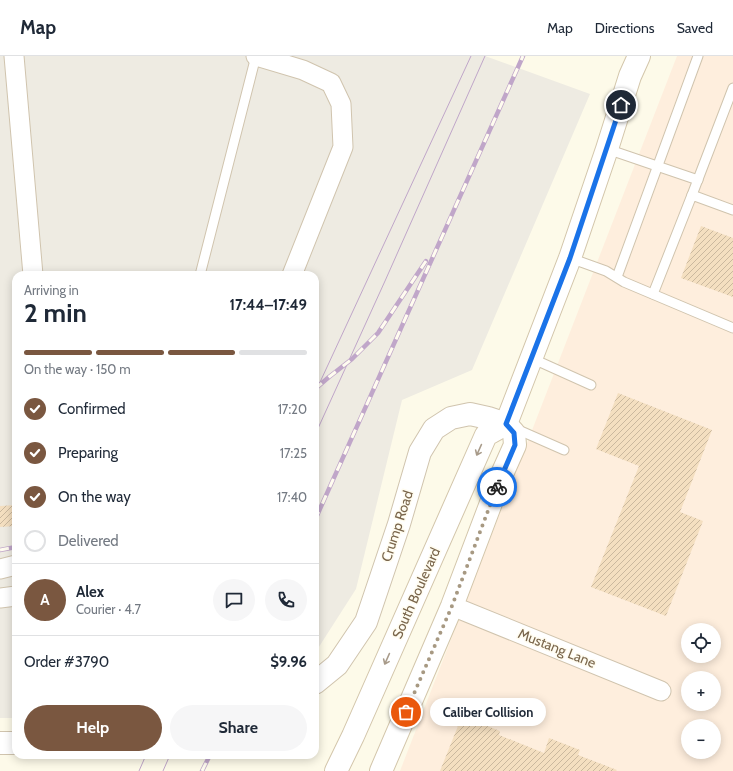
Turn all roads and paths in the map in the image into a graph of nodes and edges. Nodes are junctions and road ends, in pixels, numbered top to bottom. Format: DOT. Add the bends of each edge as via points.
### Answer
graph roads {
  1 [pos="14,56"];
  2 [pos="256,56"];
  3 [pos="638,56"];
  4 [pos="698,56"];
  5 [pos="733,88"];
  6 [pos="608,149"];
  7 [pos="657,167"];
  8 [pos="698,180"];
  9 [pos="692,195"];
  10 [pos="733,210"];
  11 [pos="570,258"];
  12 [pos="33,271"];
  13 [pos="201,271"];
  14 [pos="294,271"];
  15 [pos="617,277"];
  16 [pos="653,294"];
  17 [pos="733,328"];
  18 [pos="531,358"];
  19 [pos="591,385"];
  20 [pos="506,424"];
  21 [pos="564,450"];
  22 [pos="12,566"];
  23 [pos="0,569"];
  24 [pos="12,596"];
  25 [pos="0,598"];
  26 [pos="452,606"];
  27 [pos="319,680"];
  28 [pos="661,691"];
  29 [pos="12,743"];
  30 [pos="0,744"];
  31 [pos="336,771"];
  32 [pos="381,771"];
  1 -- 12 [label="street"];
  2 -- 13 [label="lane"];
  2 -- 14 [label="street" via="303,70 331,83 341,104 343,147"];
  3 -- 6 [label="main road"];
  4 -- 7 [label="lane"];
  5 -- 8 [label="lane"];
  6 -- 7 [label="lane"];
  6 -- 11 [label="main road"];
  7 -- 8 [label="lane"];
  7 -- 15 [label="lane"];
  8 -- 9 [label="lane"];
  9 -- 10 [label="lane"];
  9 -- 16 [label="lane"];
  11 -- 15 [label="lane"];
  11 -- 18 [label="main road"];
  15 -- 16 [label="lane"];
  16 -- 17 [label="lane"];
  18 -- 19 [label="lane"];
  18 -- 20 [label="main road"];
  20 -- 21 [label="lane"];
  20 -- 26 [label="main road" via="514,433 515,445"];
  20 -- 27 [label="main road, Crump Road" via="470,414 451,418 434,429 420,452 366,622 338,665"];
  20 -- 31 [label="main road, South Boulevard, one-way" via="486,435"];
  22 -- 23 [label="street"];
  24 -- 25 [label="street"];
  26 -- 28 [label="street, Mustang Lane"];
  26 -- 32 [label="main road"];
  29 -- 30 [label="main road"];
}
